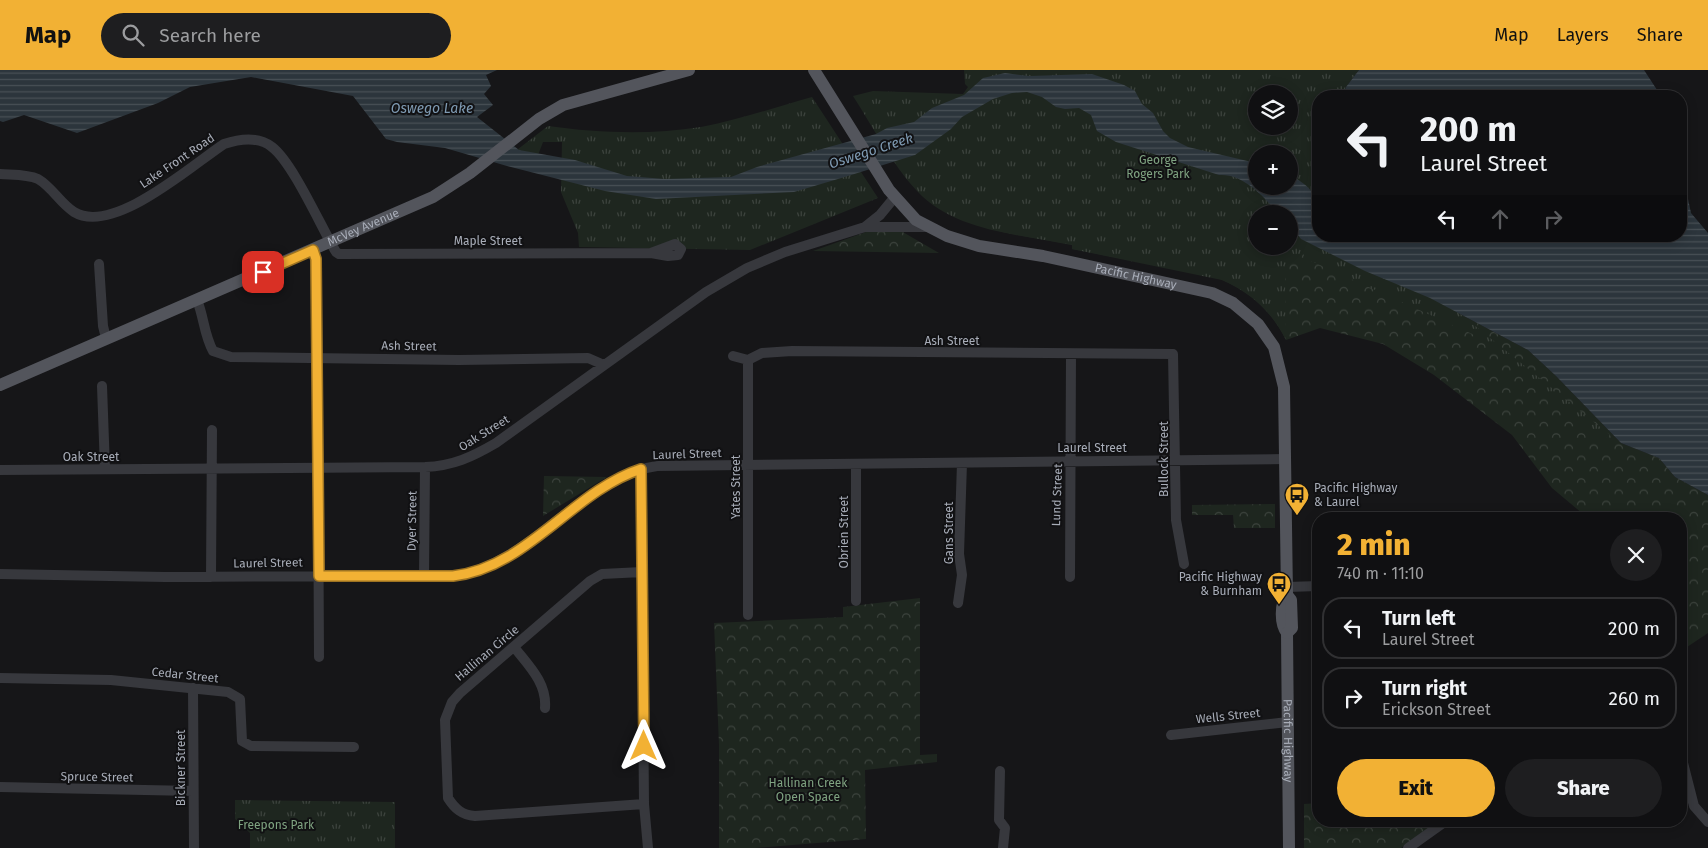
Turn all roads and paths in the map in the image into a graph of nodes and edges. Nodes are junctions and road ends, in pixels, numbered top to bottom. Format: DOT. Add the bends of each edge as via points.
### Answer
graph roads {
  1 [pos="688,70"];
  2 [pos="814,70"];
  3 [pos="0,174"];
  4 [pos="891,194"];
  5 [pos="864,227"];
  6 [pos="930,228"];
  7 [pos="330,242"];
  8 [pos="313,250"];
  9 [pos="651,254"];
  10 [pos="99,264"];
  11 [pos="197,300"];
  12 [pos="106,338"];
  13 [pos="1071,354"];
  14 [pos="1173,354"];
  15 [pos="733,356"];
  16 [pos="317,358"];
  17 [pos="748,360"];
  18 [pos="604,365"];
  19 [pos="0,385"];
  20 [pos="102,386"];
  21 [pos="212,430"];
  22 [pos="1286,459"];
  23 [pos="1177,460"];
  24 [pos="1071,461"];
  25 [pos="962,463"];
  26 [pos="856,464"];
  27 [pos="748,465"];
  28 [pos="425,467"];
  29 [pos="210,468"];
  30 [pos="319,468"];
  31 [pos="104,469"];
  32 [pos="641,469"];
  33 [pos="0,470"];
  34 [pos="1184,564"];
  35 [pos="642,572"];
  36 [pos="0,574"];
  37 [pos="319,576"];
  38 [pos="424,576"];
  39 [pos="211,577"];
  40 [pos="1070,577"];
  41 [pos="1312,587"];
  42 [pos="1286,591"];
  43 [pos="856,601"];
  44 [pos="958,603"];
  45 [pos="748,615"];
  46 [pos="514,647"];
  47 [pos="319,658"];
  48 [pos="0,678"];
  49 [pos="193,688"];
  50 [pos="545,708"];
  51 [pos="1288,722"];
  52 [pos="1171,735"];
  53 [pos="354,747"];
  54 [pos="1000,771"];
  55 [pos="1687,779"];
  56 [pos="0,787"];
  57 [pos="193,791"];
  58 [pos="644,804"];
  59 [pos="1708,822"];
  60 [pos="1438,827"];
  61 [pos="194,848"];
  62 [pos="648,848"];
  63 [pos="1003,848"];
  64 [pos="1289,848"];
  65 [pos="1408,848"];
  1 -- 7 [label="main road, McVey Avenue" via="571,102 547,114 479,166 433,196"];
  2 -- 4 [label="main road, Pacific Highway"];
  3 -- 7 [label="street, Lake Front Road" via="36,178 74,212 98,217 139,202 224,144 246,139 260,141 274,149 285,163"];
  4 -- 5 [label="street, Oak Street" via="880,215"];
  4 -- 6 [label="main road, Pacific Highway" via="916,220"];
  5 -- 6 [label="street, Oak Street"];
  5 -- 18 [label="street, Oak Street" via="785,252 747,268 706,292"];
  6 -- 22 [label="main road, Pacific Highway" via="979,246 1196,288 1233,303 1258,324 1274,347 1284,387"];
  7 -- 8 [label="main road, McVey Avenue"];
  7 -- 9 [label="street, Maple Street" via="336,252 343,254"];
  8 -- 11 [label="main road, McVey Avenue"];
  8 -- 16 [label="street" via="317,264"];
  10 -- 12 [label="street"];
  11 -- 12 [label="main road, McVey Avenue"];
  11 -- 16 [label="street, Ash Street" via="212,352 231,357"];
  12 -- 19 [label="main road, McVey Avenue"];
  13 -- 14 [label="street, Ash Street"];
  13 -- 17 [label="street, Ash Street" via="792,351 762,354"];
  13 -- 24 [label="street, Lund Street"];
  14 -- 23 [label="street, Bullock Street"];
  15 -- 17 [label="street"];
  16 -- 18 [label="street, Ash Street" via="588,358"];
  16 -- 30 [label="street"];
  17 -- 27 [label="street, Yates Street"];
  18 -- 28 [label="street, Oak Street" via="477,454 453,465"];
  20 -- 31 [label="street"];
  21 -- 29 [label="street"];
  22 -- 23 [label="street, Laurel Street"];
  22 -- 42 [label="main road, Pacific Highway"];
  23 -- 24 [label="street, Laurel Street"];
  23 -- 34 [label="street, Bullock Street" via="1176,520"];
  24 -- 25 [label="street, Laurel Street"];
  24 -- 40 [label="street, Lund Street"];
  25 -- 26 [label="street, Laurel Street"];
  25 -- 44 [label="street, Gans Street" via="959,554 962,575"];
  26 -- 27 [label="street, Laurel Street"];
  26 -- 43 [label="street, Obrien Street"];
  27 -- 32 [label="street, Laurel Street"];
  27 -- 45 [label="street, Yates Street"];
  28 -- 30 [label="street, Oak Street"];
  28 -- 38 [label="street, Dyer Street"];
  29 -- 30 [label="street, Oak Street"];
  29 -- 31 [label="street, Oak Street"];
  29 -- 39 [label="street"];
  30 -- 37 [label="street"];
  31 -- 33 [label="street, Oak Street"];
  32 -- 35 [label="street"];
  32 -- 38 [label="street, Laurel Street" via="608,484 534,540 487,567 462,575"];
  35 -- 46 [label="street, Hallinan Circle" via="602,574 590,581"];
  35 -- 58 [label="street"];
  36 -- 39 [label="street, Laurel Street"];
  37 -- 38 [label="street, Laurel Street"];
  37 -- 39 [label="street, Laurel Street"];
  37 -- 47 [label="street"];
  41 -- 42 [label="street"];
  42 -- 51 [label="main road, Pacific Highway" via="1291,600 1292,628 1287,633"];
  46 -- 50 [label="street" via="544,687"];
  46 -- 58 [label="street, Hallinan Circle" via="460,693 447,712 444,729 446,789 453,806 463,814 476,816"];
  48 -- 49 [label="street, Cedar Street" via="111,680"];
  49 -- 53 [label="street, Cedar Street" via="228,692 240,699 242,741 251,746"];
  49 -- 57 [label="street, Bickner Street"];
  51 -- 52 [label="street, Wells Street"];
  51 -- 64 [label="main road, Pacific Highway"];
  54 -- 63 [label="street" via="999,820 1005,828"];
  55 -- 59 [label="street" via="1694,806"];
  56 -- 57 [label="street, Spruce Street"];
  57 -- 61 [label="street, Bickner Street"];
  58 -- 62 [label="street"];
  60 -- 65 [label="street"];
}
